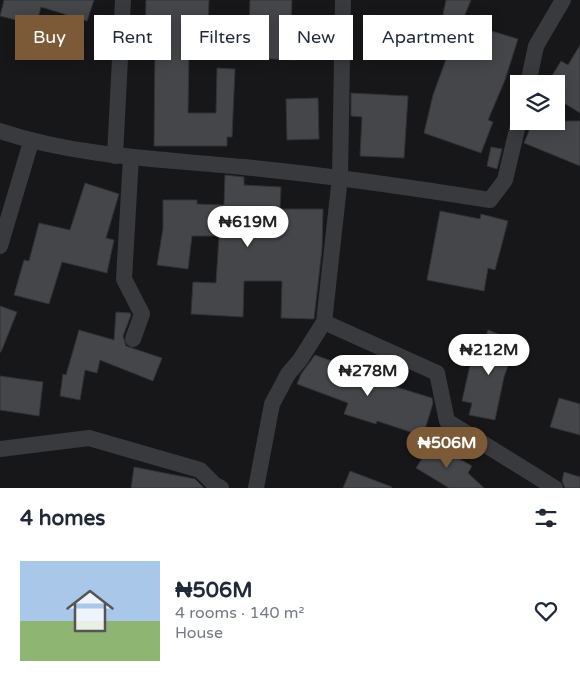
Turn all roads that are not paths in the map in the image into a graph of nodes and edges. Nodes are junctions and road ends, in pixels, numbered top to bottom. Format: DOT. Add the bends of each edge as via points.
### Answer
graph roads {
  1 [pos="123,0"];
  2 [pos="343,0"];
  3 [pos="563,0"];
  4 [pos="530,75"];
  5 [pos="517,130"];
  6 [pos="0,132"];
  7 [pos="31,142"];
  8 [pos="123,156"];
  9 [pos="340,177"];
  10 [pos="0,246"];
  11 [pos="324,322"];
  12 [pos="133,339"];
  13 [pos="0,449"];
  14 [pos="217,487"];
  15 [pos="256,488"];
  16 [pos="555,488"];
  1 -- 8 [label="street"];
  2 -- 9 [label="street"];
  3 -- 4 [label="street" via="536,46"];
  5 -- 9 [label="street" via="505,180 490,200"];
  6 -- 7 [label="street"];
  7 -- 8 [label="street"];
  7 -- 10 [label="street"];
  8 -- 9 [label="street"];
  8 -- 12 [label="street" via="124,279 142,314"];
  9 -- 11 [label="street"];
  11 -- 15 [label="street" via="288,374 272,404"];
  11 -- 16 [label="street" via="437,373 447,421"];
  13 -- 14 [label="street" via="89,438 200,470"];
}
